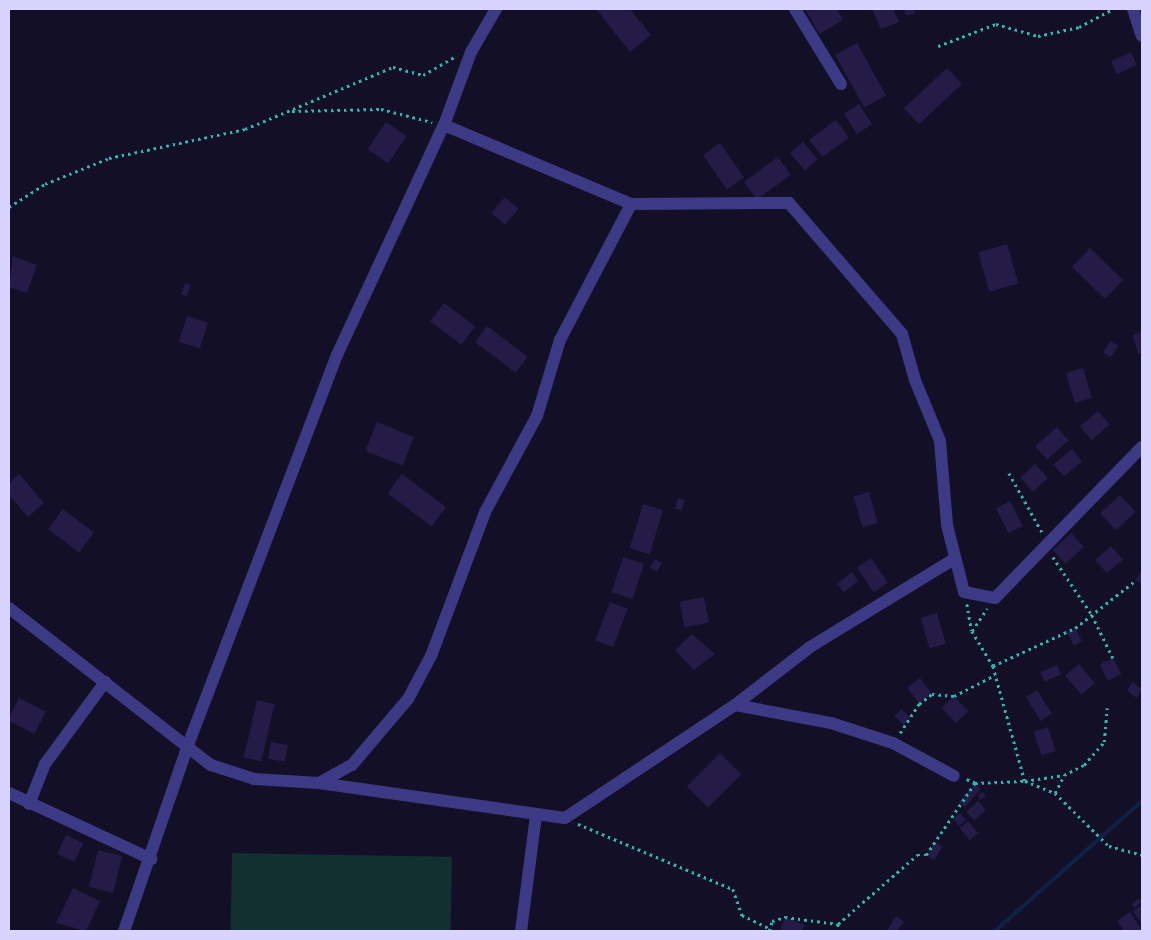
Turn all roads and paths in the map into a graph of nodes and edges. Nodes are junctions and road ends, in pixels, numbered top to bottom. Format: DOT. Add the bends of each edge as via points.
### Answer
graph roads {
  1 [pos="496,9"];
  2 [pos="795,9"];
  3 [pos="1113,9"];
  4 [pos="1132,9"];
  5 [pos="1142,36"];
  6 [pos="938,46"];
  7 [pos="470,52"];
  8 [pos="841,84"];
  9 [pos="288,111"];
  10 [pos="444,125"];
  11 [pos="631,204"];
  12 [pos="9,207"];
  13 [pos="1142,447"];
  14 [pos="1009,473"];
  15 [pos="1045,545"];
  16 [pos="954,559"];
  17 [pos="1136,580"];
  18 [pos="964,592"];
  19 [pos="996,598"];
  20 [pos="9,608"];
  21 [pos="1092,615"];
  22 [pos="972,631"];
  23 [pos="1113,658"];
  24 [pos="993,666"];
  25 [pos="995,675"];
  26 [pos="104,682"];
  27 [pos="735,705"];
  28 [pos="1107,708"];
  29 [pos="893,744"];
  30 [pos="188,745"];
  31 [pos="1064,775"];
  32 [pos="954,776"];
  33 [pos="1025,781"];
  34 [pos="318,783"];
  35 [pos="975,783"];
  36 [pos="9,793"];
  37 [pos="1055,793"];
  38 [pos="29,804"];
  39 [pos="536,815"];
  40 [pos="565,818"];
  41 [pos="1142,854"];
  42 [pos="151,859"];
  43 [pos="838,924"];
  44 [pos="769,930"];
  45 [pos="124,931"];
  46 [pos="522,931"];
  47 [pos="840,931"];
  1 -- 7 [label="street"];
  2 -- 8 [label="street"];
  3 -- 6 [label="path" via="1079,26 1038,36 996,24"];
  4 -- 5 [label="street"];
  7 -- 9 [label="path" via="453,55 423,75 393,67"];
  7 -- 10 [label="street"];
  9 -- 10 [label="path" via="381,109"];
  9 -- 12 [label="path" via="245,129 109,158 45,184"];
  10 -- 11 [label="street"];
  10 -- 30 [label="street" via="337,355"];
  11 -- 16 [label="street" via="789,203 902,334 915,380 940,441"];
  11 -- 34 [label="street" via="560,340 537,416 485,512 431,656 408,699 365,754"];
  13 -- 15 [label="street"];
  14 -- 15 [label="path" via="1038,520"];
  15 -- 19 [label="street"];
  15 -- 21 [label="path"];
  16 -- 18 [label="street"];
  16 -- 27 [label="street" via="810,647"];
  17 -- 21 [label="path"];
  18 -- 19 [label="street"];
  18 -- 22 [label="path"];
  19 -- 22 [label="path"];
  20 -- 26 [label="street"];
  21 -- 23 [label="path"];
  21 -- 24 [label="path"];
  22 -- 24 [label="path"];
  24 -- 25 [label="path"];
  25 -- 29 [label="path" via="954,696 932,694 919,704"];
  25 -- 33 [label="path"];
  26 -- 30 [label="street"];
  26 -- 38 [label="street" via="45,764"];
  27 -- 29 [label="street" via="830,723"];
  27 -- 40 [label="street"];
  28 -- 31 [label="path" via="1104,742 1084,765"];
  29 -- 32 [label="street"];
  30 -- 34 [label="street" via="211,765 232,774"];
  30 -- 42 [label="street"];
  31 -- 33 [label="path"];
  31 -- 37 [label="path"];
  32 -- 35 [label="path"];
  33 -- 35 [label="path"];
  33 -- 37 [label="path"];
  34 -- 39 [label="street"];
  35 -- 43 [label="path" via="926,855 917,855"];
  36 -- 38 [label="street"];
  37 -- 41 [label="path" via="1109,846"];
  38 -- 42 [label="street"];
  39 -- 40 [label="street"];
  39 -- 46 [label="street"];
  40 -- 44 [label="path" via="733,889 742,915"];
  42 -- 45 [label="street"];
  43 -- 44 [label="path" via="803,916 772,921"];
  43 -- 47 [label="path"];
}
